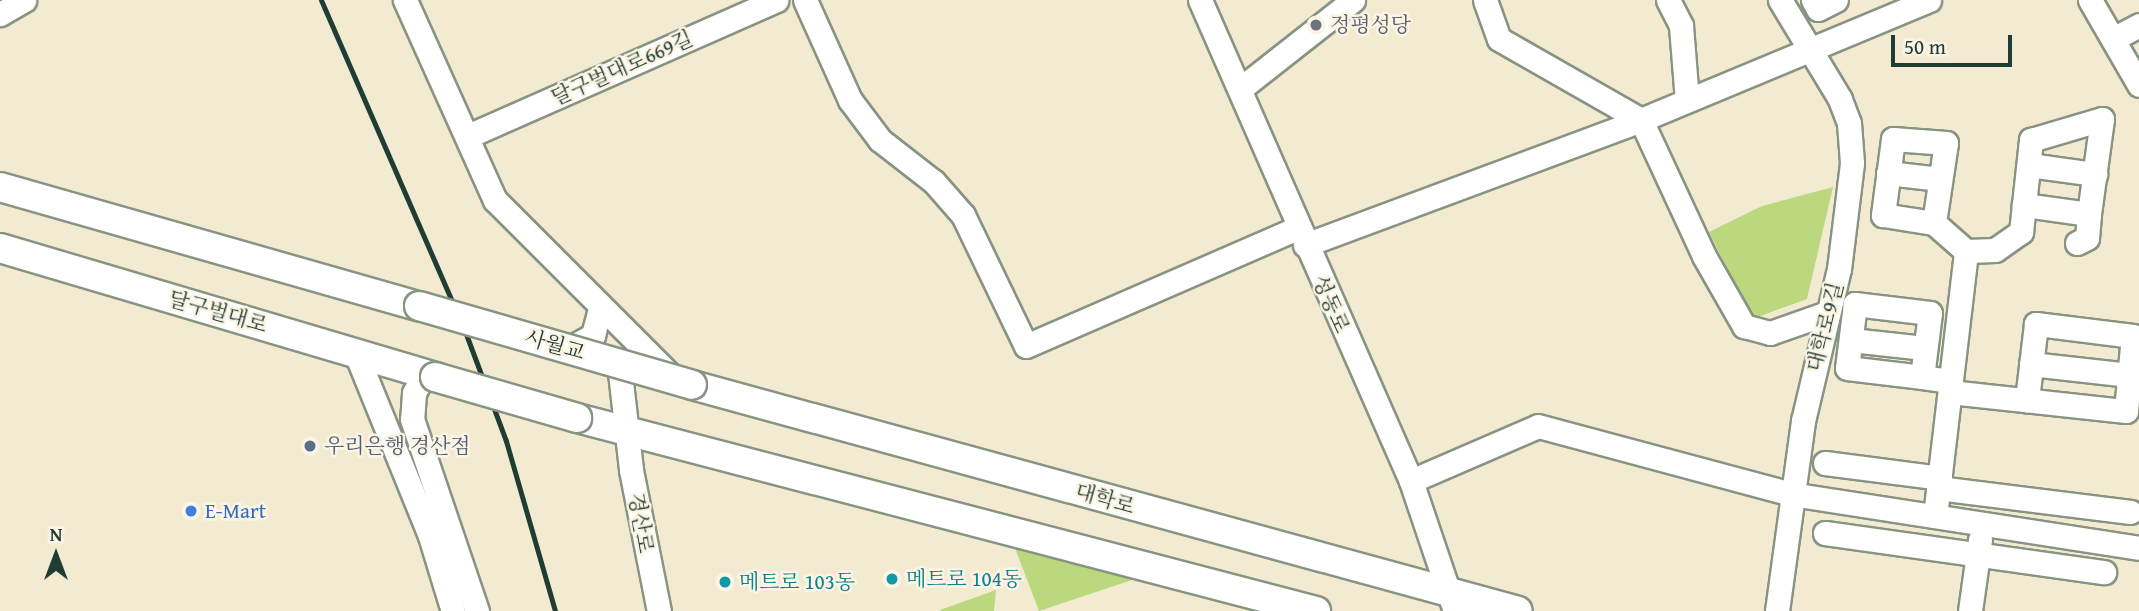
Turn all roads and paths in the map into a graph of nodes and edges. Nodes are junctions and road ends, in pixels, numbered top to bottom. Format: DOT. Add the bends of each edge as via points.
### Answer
graph roads {
  1 [pos="24,0"];
  2 [pos="405,0"];
  3 [pos="776,0"];
  4 [pos="805,0"];
  5 [pos="1200,0"];
  6 [pos="1353,0"];
  7 [pos="1485,0"];
  8 [pos="1668,0"];
  9 [pos="1780,0"];
  10 [pos="1813,0"];
  11 [pos="1836,0"];
  12 [pos="1929,0"];
  13 [pos="2090,0"];
  14 [pos="0,14"];
  15 [pos="2139,25"];
  16 [pos="2113,39"];
  17 [pos="1810,52"];
  18 [pos="2139,85"];
  19 [pos="1240,89"];
  20 [pos="1687,100"];
  21 [pos="1641,120"];
  22 [pos="468,136"];
  23 [pos="2029,165"];
  24 [pos="1888,173"];
  25 [pos="2095,174"];
  26 [pos="1940,179"];
  27 [pos="0,187"];
  28 [pos="2024,205"];
  29 [pos="2089,214"];
  30 [pos="1934,223"];
  31 [pos="1301,236"];
  32 [pos="2077,243"];
  33 [pos="1966,251"];
  34 [pos="6,255"];
  35 [pos="600,308"];
  36 [pos="1827,313"];
  37 [pos="1956,335"];
  38 [pos="1851,340"];
  39 [pos="1926,340"];
  40 [pos="568,349"];
  41 [pos="355,351"];
  42 [pos="620,364"];
  43 [pos="2031,364"];
  44 [pos="430,375"];
  45 [pos="2129,375"];
  46 [pos="1922,377"];
  47 [pos="683,382"];
  48 [pos="1950,387"];
  49 [pos="2027,400"];
  50 [pos="626,434"];
  51 [pos="1825,463"];
  52 [pos="1411,481"];
  53 [pos="1939,483"];
  54 [pos="1791,494"];
  55 [pos="2131,512"];
  56 [pos="1935,516"];
  57 [pos="1983,523"];
  58 [pos="1825,533"];
  59 [pos="2139,548"];
  60 [pos="1978,554"];
  61 [pos="2104,572"];
  62 [pos="1452,603"];
  63 [pos="1313,610"];
  64 [pos="453,611"];
  65 [pos="477,611"];
  66 [pos="659,611"];
  67 [pos="1518,611"];
  68 [pos="1777,611"];
  69 [pos="1970,611"];
  1 -- 14 [label="street"];
  2 -- 22 [label="street"];
  3 -- 22 [label="street, 달구벌대로669길"];
  4 -- 31 [label="street" via="850,100 880,140 934,182 963,215 1026,346"];
  5 -- 19 [label="street, 성동로"];
  6 -- 19 [label="street"];
  7 -- 21 [label="street" via="1499,39"];
  8 -- 20 [label="street" via="1681,26"];
  9 -- 17 [label="street, 대학로9길"];
  10 -- 11 [label="street" via="1818,9"];
  12 -- 17 [label="street"];
  13 -- 16 [label="street"];
  15 -- 16 [label="street"];
  16 -- 18 [label="street"];
  17 -- 20 [label="street"];
  17 -- 36 [label="street, 대학로9길" via="1840,99 1849,123 1851,155 1839,269"];
  19 -- 31 [label="street, 성동로"];
  20 -- 21 [label="street"];
  21 -- 31 [label="street"];
  21 -- 36 [label="street" via="1704,256 1744,326 1770,333"];
  22 -- 35 [label="street" via="495,200"];
  23 -- 25 [label="street"];
  23 -- 25 [label="street" via="2031,140 2102,119"];
  23 -- 28 [label="street"];
  24 -- 26 [label="street"];
  24 -- 26 [label="street" via="1893,139 1946,143"];
  24 -- 30 [label="street" via="1883,215"];
  25 -- 29 [label="street"];
  26 -- 30 [label="street"];
  27 -- 40 [label="main road, 사월교, bridge"];
  28 -- 29 [label="street"];
  28 -- 33 [label="street" via="2021,232 1995,250"];
  29 -- 32 [label="street" via="2087,238"];
  30 -- 33 [label="street"];
  31 -- 52 [label="street, 성동로"];
  33 -- 37 [label="street"];
  34 -- 41 [label="main road, 달구벌대로"];
  35 -- 40 [label="street" via="593,335"];
  35 -- 47 [label="street"];
  36 -- 54 [label="street, 대학로9길"];
  37 -- 39 [label="street"];
  37 -- 48 [label="street"];
  38 -- 39 [label="street"];
  38 -- 39 [label="street" via="1855,304 1930,313"];
  38 -- 46 [label="street" via="1847,368"];
  39 -- 46 [label="street"];
  40 -- 42 [label="main road, 사월교, bridge"];
  41 -- 44 [label="main road, 달구벌대로"];
  41 -- 64 [label="street" via="430,536"];
  42 -- 47 [label="main road, 사월교, bridge"];
  42 -- 50 [label="street, 경산로"];
  43 -- 45 [label="street"];
  43 -- 45 [label="street" via="2036,324 2133,336"];
  43 -- 49 [label="street"];
  44 -- 50 [label="main road, bridge"];
  44 -- 65 [label="street" via="414,393 412,419"];
  45 -- 49 [label="street" via="2126,411"];
  46 -- 48 [label="street"];
  47 -- 62 [label="main road, 대학로"];
  48 -- 49 [label="street"];
  48 -- 53 [label="street"];
  50 -- 63 [label="main road"];
  50 -- 66 [label="street, 경산로"];
  51 -- 53 [label="street"];
  52 -- 54 [label="street" via="1538,426"];
  52 -- 62 [label="street, 성동로"];
  53 -- 55 [label="street"];
  53 -- 56 [label="street"];
  54 -- 56 [label="street"];
  54 -- 68 [label="street, 대학로9길"];
  56 -- 57 [label="street"];
  57 -- 59 [label="street"];
  57 -- 60 [label="street"];
  58 -- 60 [label="street"];
  60 -- 61 [label="street"];
  60 -- 69 [label="street"];
  62 -- 67 [label="main road, 대학로"];
}
